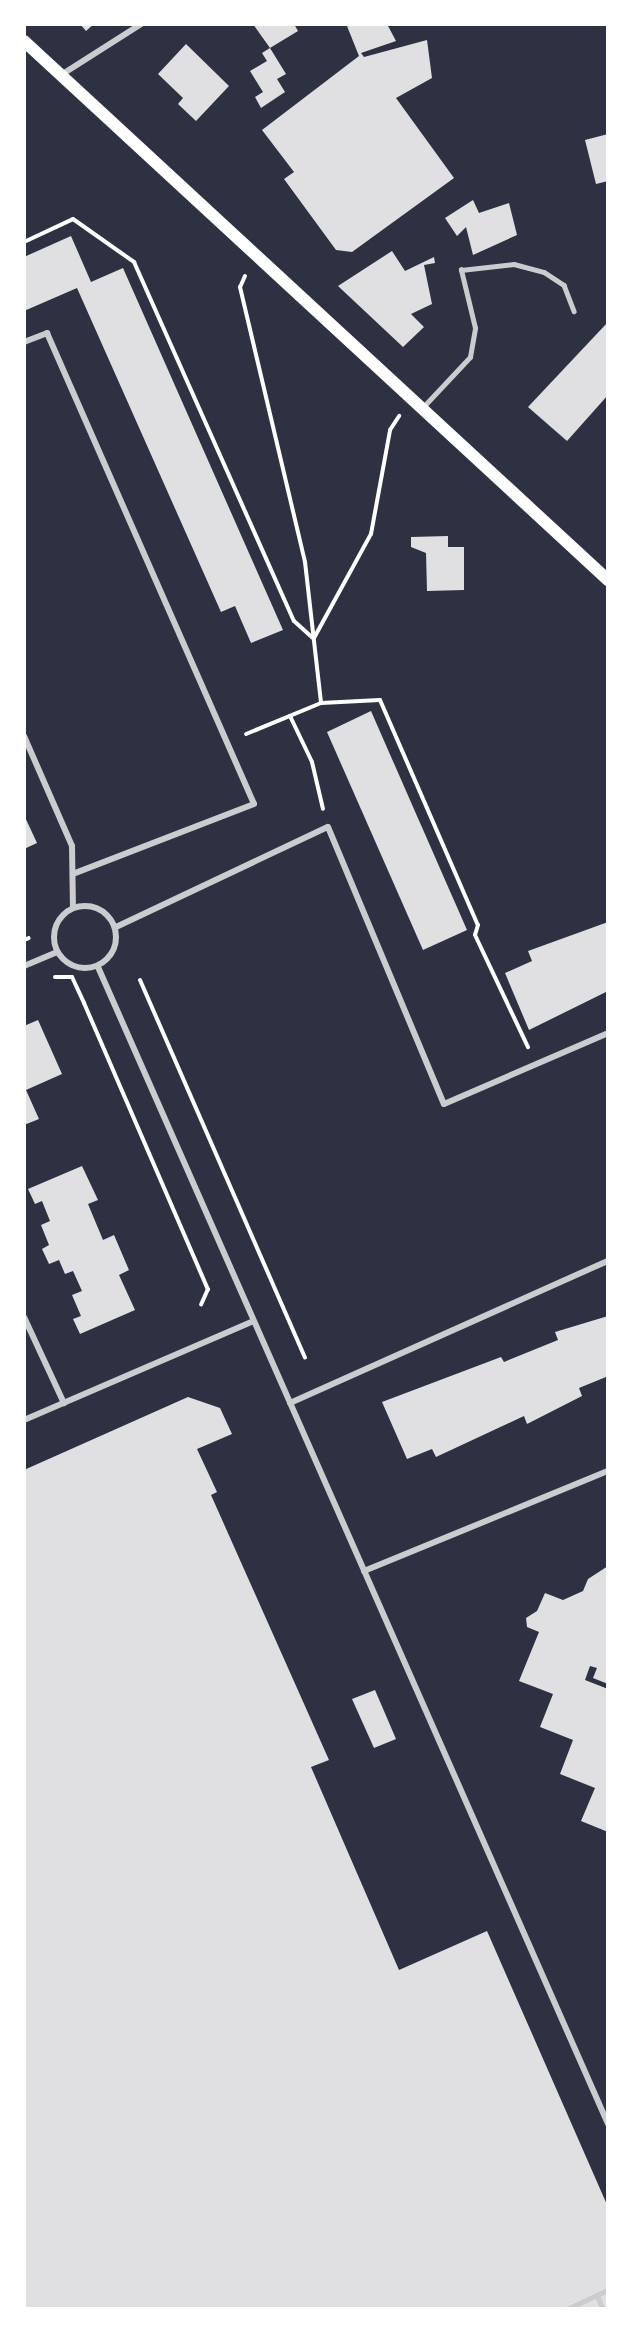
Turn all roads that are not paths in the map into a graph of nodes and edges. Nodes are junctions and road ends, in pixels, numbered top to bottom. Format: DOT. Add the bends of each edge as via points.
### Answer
graph roads {
  1 [pos="141,24"];
  2 [pos="24,41"];
  3 [pos="61,75"];
  4 [pos="574,311"];
  5 [pos="24,342"];
  6 [pos="422,408"];
  7 [pos="608,580"];
  8 [pos="24,736"];
  9 [pos="73,874"];
  10 [pos="73,907"];
  11 [pos="116,927"];
  12 [pos="57,952"];
  13 [pos="24,966"];
  14 [pos="98,967"];
  15 [pos="608,1034"];
  16 [pos="608,1261"];
  17 [pos="24,1317"];
  18 [pos="254,1321"];
  19 [pos="64,1403"];
  20 [pos="290,1403"];
  21 [pos="24,1420"];
  22 [pos="608,1471"];
  23 [pos="364,1571"];
  24 [pos="608,2124"];
  25 [pos="608,2290"];
  26 [pos="597,2295"];
  27 [pos="567,2309"];
  28 [pos="603,2309"];
  1 -- 3 [label="street"];
  2 -- 3 [label="main road"];
  3 -- 6 [label="main road"];
  4 -- 6 [label="lane" via="564,285 544,272 514,264 461,270 475,327 470,357"];
  5 -- 9 [label="street" via="47,333 254,804"];
  6 -- 7 [label="main road"];
  8 -- 9 [label="street" via="72,846"];
  9 -- 10 [label="street"];
  10 -- 11 [label="street" via="98,908"];
  10 -- 12 [label="street" via="55,926"];
  11 -- 14 [label="street" via="114,950"];
  11 -- 15 [label="street" via="328,827 444,1104"];
  12 -- 13 [label="street"];
  12 -- 14 [label="street" via="74,968"];
  14 -- 18 [label="street"];
  16 -- 20 [label="street"];
  17 -- 19 [label="street"];
  18 -- 19 [label="street"];
  18 -- 20 [label="street"];
  19 -- 21 [label="street"];
  20 -- 23 [label="street"];
  22 -- 23 [label="street"];
  23 -- 24 [label="street"];
  25 -- 26 [label="lane"];
  26 -- 27 [label="lane"];
  26 -- 28 [label="lane"];
}
